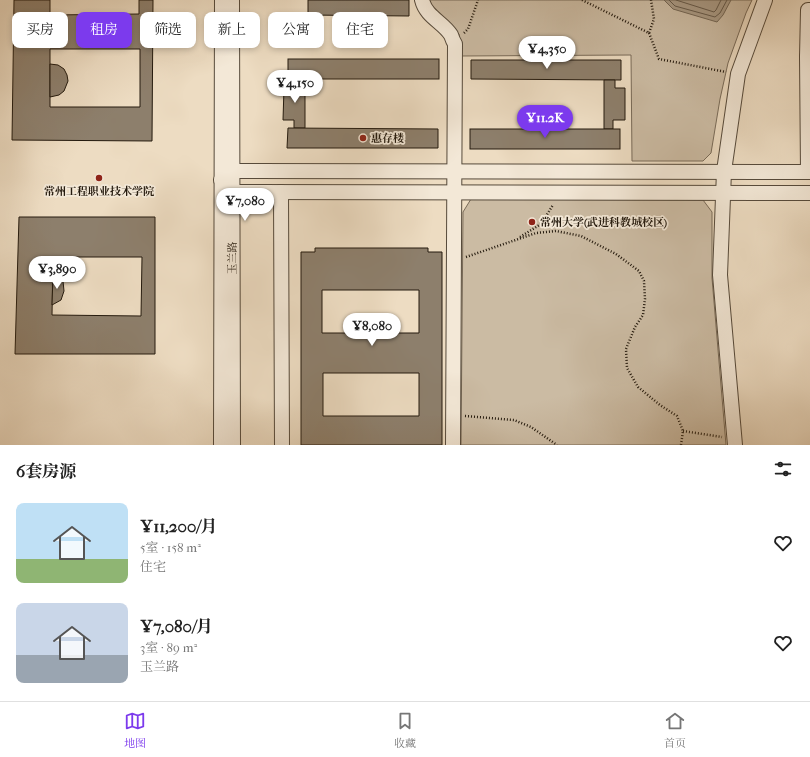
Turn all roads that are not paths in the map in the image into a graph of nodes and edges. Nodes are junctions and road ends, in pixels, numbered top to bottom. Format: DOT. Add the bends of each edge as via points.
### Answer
graph roads {
  1 [pos="222,0"];
  2 [pos="232,0"];
  3 [pos="422,0"];
  4 [pos="765,0"];
  5 [pos="810,10"];
  6 [pos="809,57"];
  7 [pos="232,171"];
  8 [pos="455,172"];
  9 [pos="724,172"];
  10 [pos="809,172"];
  11 [pos="221,180"];
  12 [pos="232,192"];
  13 [pos="281,192"];
  14 [pos="723,192"];
  15 [pos="455,193"];
  16 [pos="810,193"];
  17 [pos="734,442"];
  18 [pos="221,445"];
  19 [pos="233,445"];
  20 [pos="282,445"];
  21 [pos="453,445"];
  1 -- 11 [label="street, 玉兰路"];
  2 -- 7 [label="street, 玉兰路"];
  3 -- 8 [label="street" via="430,15 450,34 454,44"];
  4 -- 9 [label="street" via="738,74"];
  5 -- 6 [label="street"];
  6 -- 10 [label="street"];
  7 -- 8 [label="street"];
  7 -- 11 [label="street"];
  7 -- 12 [label="street, 玉兰路"];
  8 -- 9 [label="street"];
  8 -- 15 [label="street"];
  9 -- 10 [label="street"];
  9 -- 14 [label="street"];
  11 -- 12 [label="street"];
  11 -- 18 [label="street, 玉兰路"];
  12 -- 13 [label="street"];
  12 -- 19 [label="street, 玉兰路"];
  13 -- 15 [label="street"];
  13 -- 20 [label="street"];
  14 -- 15 [label="street"];
  14 -- 16 [label="street"];
  14 -- 17 [label="street" via="720,275"];
  15 -- 21 [label="street"];
}
